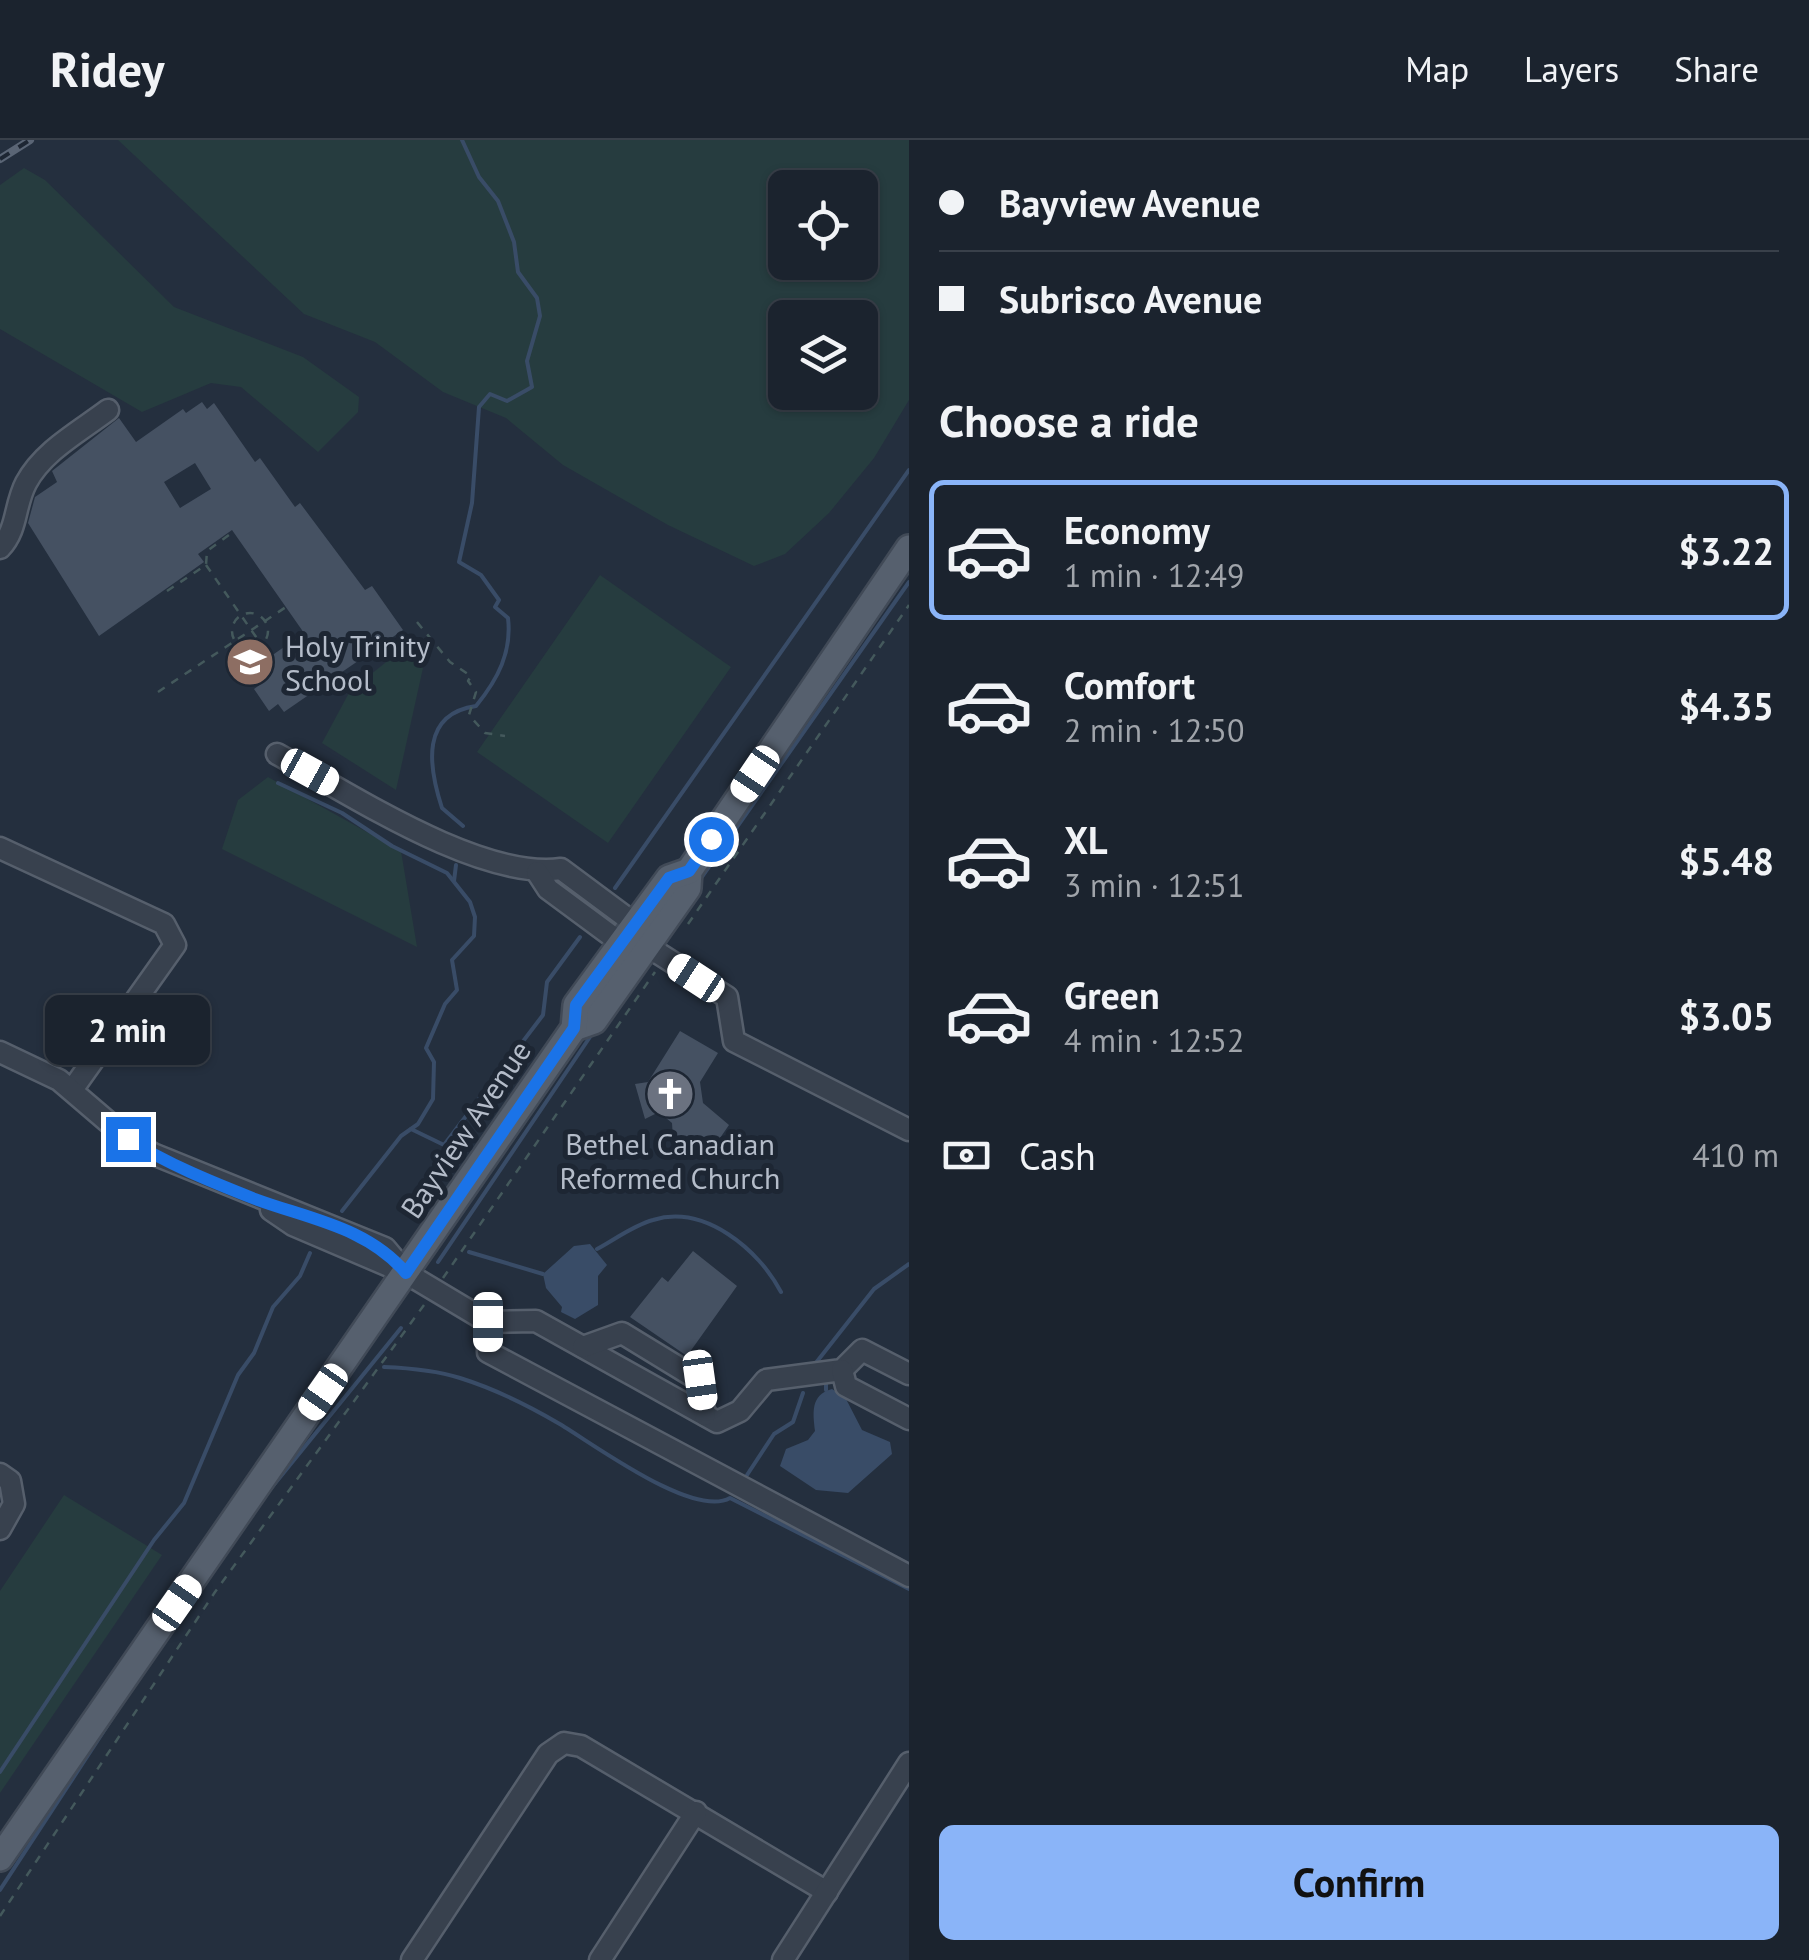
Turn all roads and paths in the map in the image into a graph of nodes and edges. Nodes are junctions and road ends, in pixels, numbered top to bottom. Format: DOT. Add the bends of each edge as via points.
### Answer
graph roads {
  1 [pos="108,410"];
  2 [pos="233,532"];
  3 [pos="0,548"];
  4 [pos="909,548"];
  5 [pos="206,565"];
  6 [pos="167,591"];
  7 [pos="909,605"];
  8 [pos="286,607"];
  9 [pos="241,616"];
  10 [pos="266,621"];
  11 [pos="417,622"];
  12 [pos="251,631"];
  13 [pos="235,642"];
  14 [pos="262,646"];
  15 [pos="270,657"];
  16 [pos="158,692"];
  17 [pos="506,736"];
  18 [pos="277,754"];
  19 [pos="0,848"];
  20 [pos="681,932"];
  21 [pos="634,938"];
  22 [pos="656,971"];
  23 [pos="0,1052"];
  24 [pos="72,1090"];
  25 [pos="909,1130"];
  26 [pos="406,1273"];
  27 [pos="439,1284"];
  28 [pos="428,1300"];
  29 [pos="488,1322"];
  30 [pos="583,1347"];
  31 [pos="842,1370"];
  32 [pos="909,1374"];
  33 [pos="704,1415"];
  34 [pos="909,1419"];
  35 [pos="0,1474"];
  36 [pos="0,1530"];
  37 [pos="909,1576"];
  38 [pos="909,1762"];
  39 [pos="696,1812"];
  40 [pos="0,1858"];
  41 [pos="827,1892"];
  42 [pos="0,1916"];
  43 [pos="412,1960"];
  44 [pos="600,1960"];
  45 [pos="783,1960"];
  1 -- 3 [label="street" via="40,461 23,488 12,536"];
  2 -- 5 [label="path" via="207,551"];
  4 -- 21 [label="main road, Bayview Avenue" via="689,871 669,878"];
  5 -- 6 [label="path"];
  5 -- 9 [label="path"];
  7 -- 20 [label="path"];
  8 -- 10 [label="path"];
  9 -- 10 [label="path"];
  9 -- 12 [label="path"];
  9 -- 13 [label="path" via="234,622"];
  10 -- 12 [label="path"];
  10 -- 14 [label="path"];
  11 -- 17 [label="path" via="471,676 476,692 469,716 484,733"];
  12 -- 13 [label="path"];
  12 -- 14 [label="path"];
  13 -- 14 [label="path" via="248,650"];
  13 -- 16 [label="path"];
  14 -- 15 [label="path"];
  18 -- 21 [label="street" via="441,843 537,872 561,868"];
  19 -- 24 [label="street" via="164,924 172,934 175,945"];
  21 -- 25 [label="street" via="727,998 734,1040"];
  21 -- 26 [label="main road, Bayview Avenue" via="594,1020 574,1028"];
  22 -- 27 [label="path"];
  23 -- 24 [label="street"];
  24 -- 26 [label="street" via="140,1147"];
  26 -- 29 [label="street"];
  26 -- 40 [label="main road, Bayview Avenue"];
  28 -- 42 [label="path" via="215,1592"];
  29 -- 30 [label="street" via="536,1321"];
  29 -- 37 [label="street" via="488,1352"];
  30 -- 33 [label="street"];
  30 -- 33 [label="street" via="622,1333 700,1380"];
  31 -- 32 [label="street" via="862,1350"];
  31 -- 33 [label="street" via="766,1380 730,1418 717,1422"];
  31 -- 34 [label="street" via="846,1386"];
  35 -- 36 [label="street" via="10,1481 14,1504"];
  38 -- 41 [label="street"];
  39 -- 41 [label="street"];
  39 -- 43 [label="street" via="581,1746 556,1746"];
  39 -- 44 [label="street"];
  41 -- 45 [label="street"];
}
